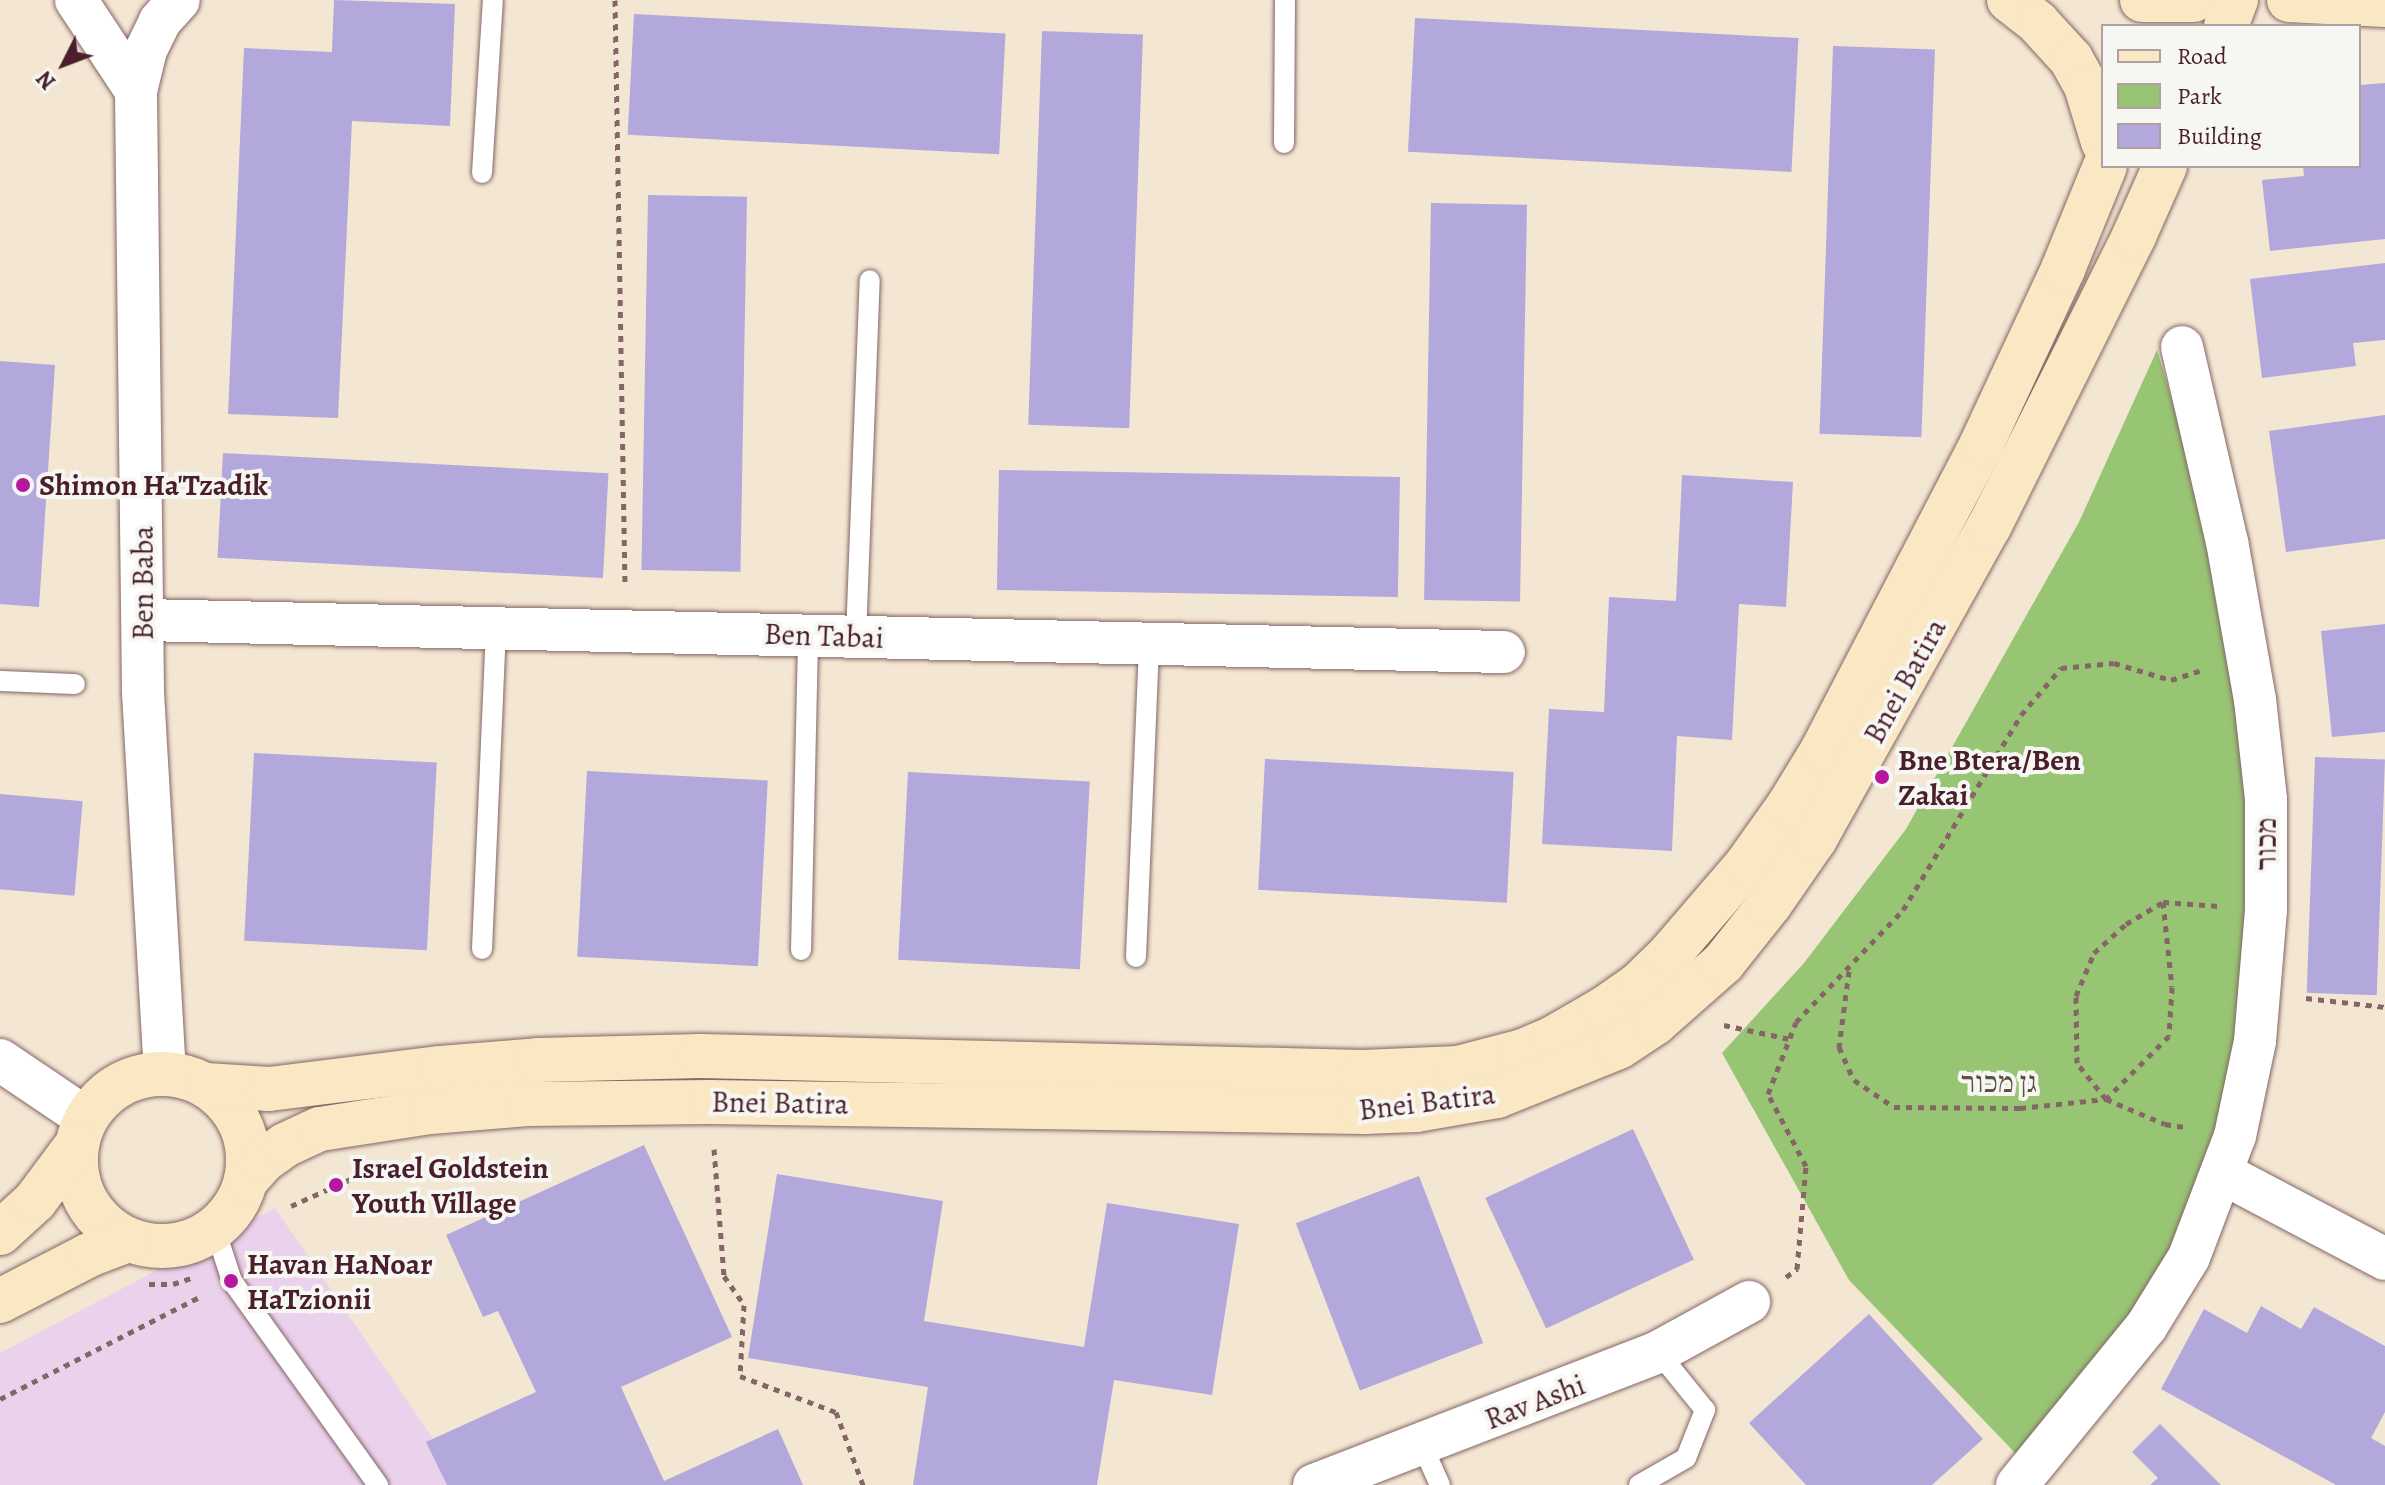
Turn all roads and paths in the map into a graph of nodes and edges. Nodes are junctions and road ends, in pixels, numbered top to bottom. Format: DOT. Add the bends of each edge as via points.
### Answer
graph roads {
  1 [pos="76,0"];
  2 [pos="179,0"];
  3 [pos="493,0"];
  4 [pos="615,0"];
  5 [pos="1285,0"];
  6 [pos="2009,0"];
  7 [pos="2236,0"];
  8 [pos="2289,0"];
  9 [pos="2385,5"];
  10 [pos="2227,24"];
  11 [pos="136,91"];
  12 [pos="2101,135"];
  13 [pos="1284,143"];
  14 [pos="2104,168"];
  15 [pos="2164,168"];
  16 [pos="482,173"];
  17 [pos="870,280"];
  18 [pos="2182,347"];
  19 [pos="144,620"];
  20 [pos="496,628"];
  21 [pos="625,632"];
  22 [pos="808,636"];
  23 [pos="856,637"];
  24 [pos="1149,645"];
  25 [pos="1504,652"];
  26 [pos="2247,655"];
  27 [pos="0,681"];
  28 [pos="75,684"];
  29 [pos="2163,902"];
  30 [pos="2266,909"];
  31 [pos="482,949"];
  32 [pos="801,950"];
  33 [pos="1136,957"];
  34 [pos="1849,970"];
  35 [pos="2258,993"];
  36 [pos="2385,1007"];
  37 [pos="1724,1014"];
  38 [pos="1790,1039"];
  39 [pos="0,1060"];
  40 [pos="165,1074"];
  41 [pos="206,1085"];
  42 [pos="2106,1099"];
  43 [pos="81,1132"];
  44 [pos="2228,1155"];
  45 [pos="368,1172"];
  46 [pos="246,1180"];
  47 [pos="718,1187"];
  48 [pos="281,1213"];
  49 [pos="0,1233"];
  50 [pos="109,1247"];
  51 [pos="224,1257"];
  52 [pos="2385,1259"];
  53 [pos="0,1301"];
  54 [pos="1749,1302"];
  55 [pos="1658,1352"];
  56 [pos="0,1399"];
  57 [pos="1422,1445"];
  58 [pos="378,1485"];
  59 [pos="863,1485"];
  60 [pos="1314,1485"];
  61 [pos="1440,1485"];
  62 [pos="1639,1485"];
  63 [pos="2017,1485"];
  1 -- 11 [label="street"];
  2 -- 11 [label="street, Ben Baba" via="160,21 146,50"];
  3 -- 16 [label="lane"];
  4 -- 21 [label="path"];
  5 -- 13 [label="lane"];
  6 -- 12 [label="street" via="2068,54 2086,86"];
  7 -- 10 [label="street"];
  8 -- 9 [label="street"];
  11 -- 19 [label="street, Ben Baba"];
  14 -- 41 [label="street, Bnei Batira" via="1982,443 1789,805 1747,864 1668,956 1616,1000 1553,1038 1458,1068 1362,1072 700,1056 510,1062 269,1089"];
  15 -- 46 [label="street, Bnei Batira" via="2010,487 1815,839 1723,963 1619,1047 1497,1096 1416,1110 710,1102 528,1104 430,1112 320,1129 285,1145"];
  17 -- 23 [label="lane"];
  18 -- 26 [label="street, מכור"];
  19 -- 20 [label="street, Ben Tabai"];
  19 -- 40 [label="street, Ben Baba" via="143,692"];
  20 -- 21 [label="street, Ben Tabai"];
  20 -- 31 [label="lane"];
  21 -- 22 [label="street, Ben Tabai"];
  22 -- 23 [label="street, Ben Tabai"];
  22 -- 32 [label="lane"];
  23 -- 24 [label="street, Ben Tabai"];
  24 -- 25 [label="street, Ben Tabai"];
  24 -- 33 [label="lane"];
  26 -- 30 [label="street, מכור" via="2266,799"];
  26 -- 34 [label="path" via="2171,680 2114,663 2061,668 2021,715 1903,910"];
  27 -- 28 [label="lane"];
  29 -- 30 [label="path"];
  29 -- 42 [label="path" via="2172,987 2169,1036"];
  29 -- 42 [label="path" via="2126,924 2094,953 2076,996 2077,1063"];
  30 -- 35 [label="street, מכור"];
  34 -- 38 [label="path" via="1796,1022"];
  34 -- 42 [label="path" via="1839,1047 1854,1080 1894,1107 2020,1108"];
  35 -- 36 [label="path"];
  35 -- 44 [label="street, מכור" via="2255,1041"];
  37 -- 38 [label="path" via="1715,1023"];
  38 -- 54 [label="path" via="1768,1094 1806,1166 1797,1269"];
  39 -- 43 [label="street"];
  40 -- 41 [label="street"];
  40 -- 43 [label="street" via="141,1075 119,1084 100,1099"];
  41 -- 46 [label="street" via="240,1123 248,1151"];
  42 -- 44 [label="path"];
  43 -- 49 [label="street" via="35,1201"];
  43 -- 50 [label="street" via="76,1174 86,1202 104,1224"];
  44 -- 52 [label="street"];
  44 -- 63 [label="street, מכור" via="2189,1257 2146,1327"];
  45 -- 48 [label="path"];
  46 -- 51 [label="street"];
  47 -- 59 [label="path" via="724,1276 744,1305 740,1376 836,1412"];
  50 -- 51 [label="street" via="173,1246 196,1240"];
  50 -- 51 [label="path" via="117,1282 173,1284"];
  50 -- 53 [label="street"];
  51 -- 56 [label="path"];
  51 -- 58 [label="lane"];
  54 -- 55 [label="street, Rav Ashi"];
  55 -- 57 [label="street, Rav Ashi"];
  55 -- 62 [label="lane" via="1705,1410 1686,1458"];
  57 -- 60 [label="street, Rav Ashi"];
  57 -- 61 [label="lane"];
}
